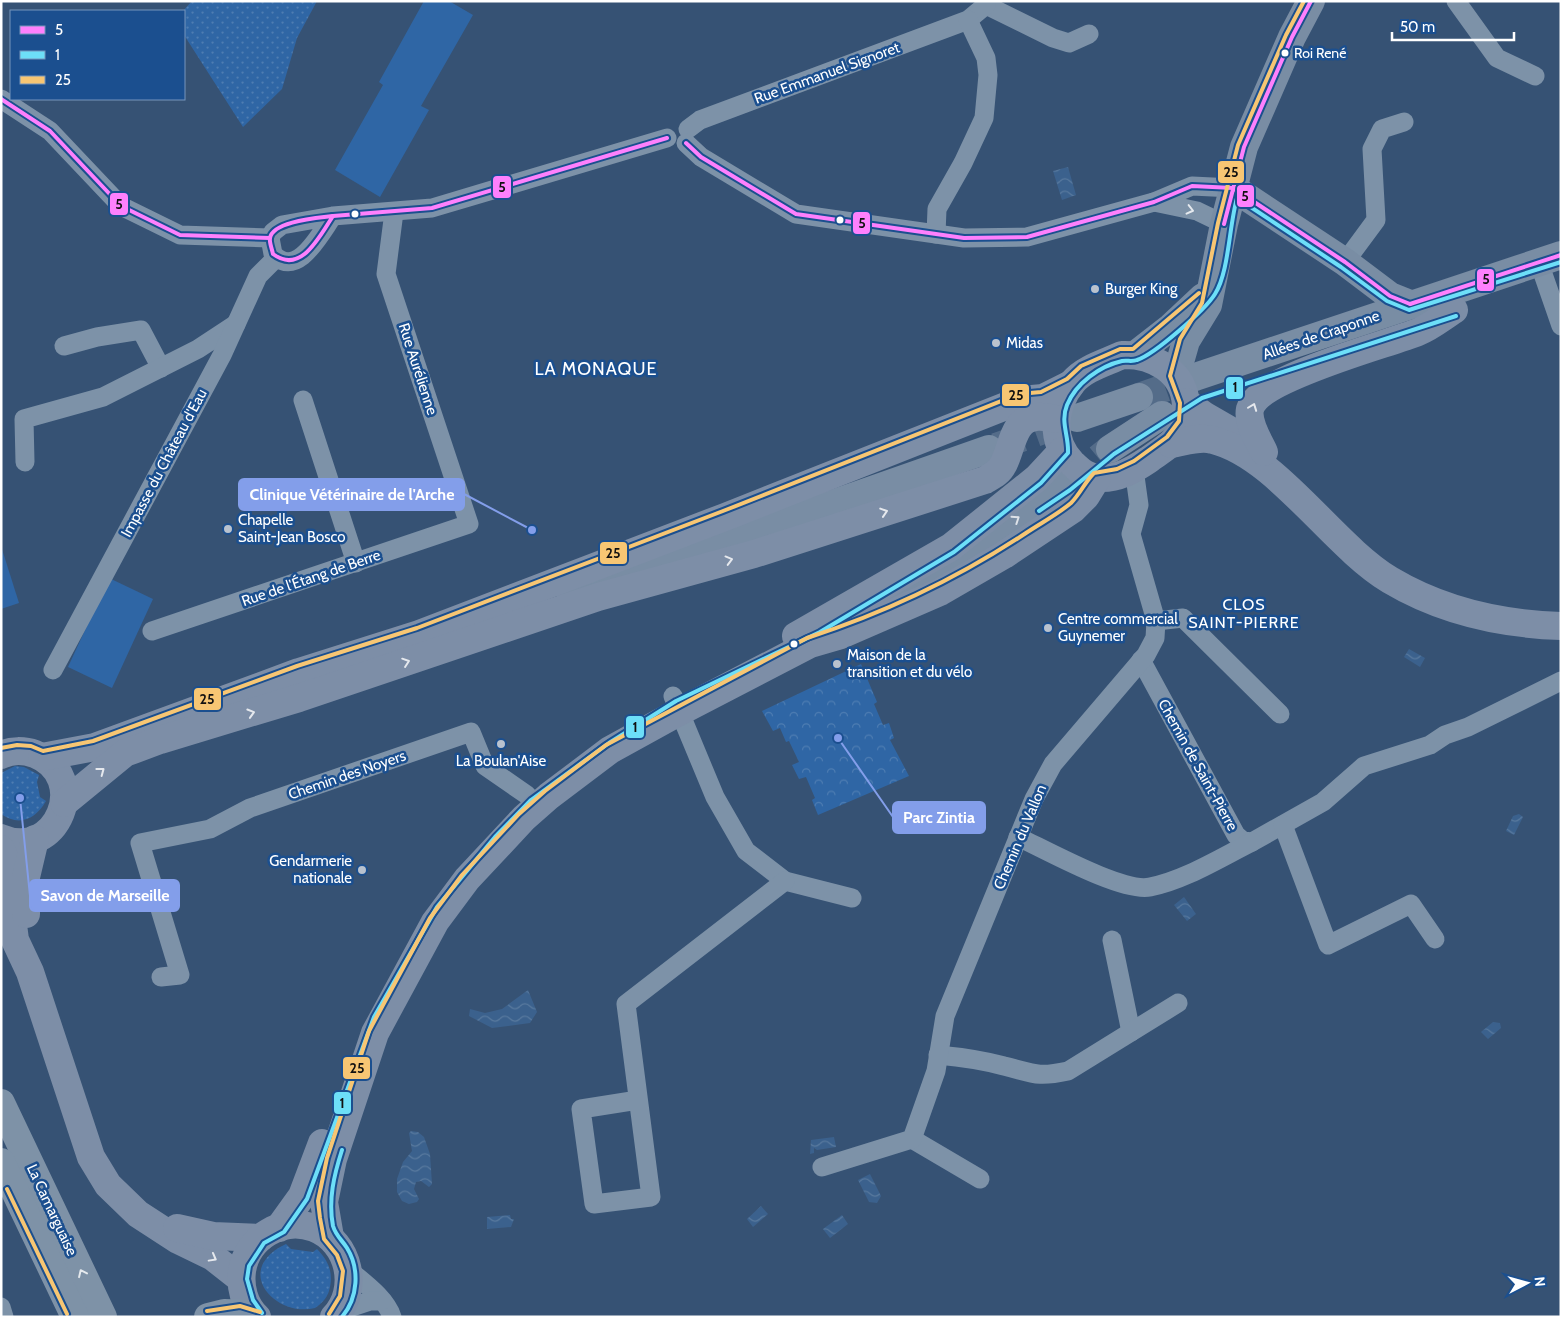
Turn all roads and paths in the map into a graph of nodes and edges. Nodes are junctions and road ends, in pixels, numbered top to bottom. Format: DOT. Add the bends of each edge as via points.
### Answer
graph roads {
  1 [pos="1311,1"];
  2 [pos="1456,1"];
  3 [pos="986,3"];
  4 [pos="968,20"];
  5 [pos="1089,34"];
  6 [pos="1535,76"];
  7 [pos="1,99"];
  8 [pos="1404,122"];
  9 [pos="687,136"];
  10 [pos="1233,188"];
  11 [pos="1154,202"];
  12 [pos="394,212"];
  13 [pos="333,216"];
  14 [pos="294,224"];
  15 [pos="1224,224"];
  16 [pos="936,234"];
  17 [pos="270,238"];
  18 [pos="307,250"];
  19 [pos="276,258"];
  20 [pos="1345,262"];
  21 [pos="1555,266"];
  22 [pos="1210,291"];
  23 [pos="1410,304"];
  24 [pos="1454,310"];
  25 [pos="236,324"];
  26 [pos="1354,326"];
  27 [pos="1561,326"];
  28 [pos="64,346"];
  29 [pos="1135,355"];
  30 [pos="161,368"];
  31 [pos="1071,384"];
  32 [pos="1189,387"];
  33 [pos="1139,397"];
  34 [pos="303,400"];
  35 [pos="1162,415"];
  36 [pos="1066,418"];
  37 [pos="1171,444"];
  38 [pos="990,449"];
  39 [pos="1110,449"];
  40 [pos="1062,451"];
  41 [pos="1264,452"];
  42 [pos="25,462"];
  43 [pos="1134,469"];
  44 [pos="1097,478"];
  45 [pos="1276,478"];
  46 [pos="1066,485"];
  47 [pos="469,524"];
  48 [pos="718,544"];
  49 [pos="356,562"];
  50 [pos="598,596"];
  51 [pos="1156,621"];
  52 [pos="1561,626"];
  53 [pos="152,632"];
  54 [pos="418,634"];
  55 [pos="810,644"];
  56 [pos="1141,660"];
  57 [pos="53,670"];
  58 [pos="1561,681"];
  59 [pos="299,685"];
  60 [pos="676,704"];
  61 [pos="1280,714"];
  62 [pos="1,755"];
  63 [pos="42,757"];
  64 [pos="527,795"];
  65 [pos="64,803"];
  66 [pos="1283,825"];
  67 [pos="1018,837"];
  68 [pos="1,838"];
  69 [pos="35,839"];
  70 [pos="1252,842"];
  71 [pos="1,849"];
  72 [pos="785,881"];
  73 [pos="852,898"];
  74 [pos="1435,939"];
  75 [pos="1112,940"];
  76 [pos="30,972"];
  77 [pos="161,977"];
  78 [pos="1178,1003"];
  79 [pos="1131,1032"];
  80 [pos="938,1055"];
  81 [pos="638,1100"];
  82 [pos="1,1103"];
  83 [pos="912,1139"];
  84 [pos="1,1162"];
  85 [pos="822,1167"];
  86 [pos="980,1179"];
  87 [pos="1,1192"];
  88 [pos="155,1225"];
  89 [pos="269,1233"];
  90 [pos="330,1237"];
  91 [pos="349,1270"];
  92 [pos="241,1279"];
  93 [pos="381,1301"];
  94 [pos="1,1307"];
  95 [pos="337,1314"];
  96 [pos="255,1315"];
  97 [pos="4,1317"];
  98 [pos="62,1317"];
  99 [pos="76,1317"];
  100 [pos="103,1317"];
  101 [pos="208,1317"];
  102 [pos="392,1317"];
  1 -- 10 [label="main road" via="1292,36 1244,147"];
  2 -- 6 [label="street" via="1497,58"];
  3 -- 4 [label="street, Rue Emmanuel Signoret"];
  3 -- 5 [label="street" via="1068,43"];
  4 -- 9 [label="street, Rue Emmanuel Signoret" via="700,120"];
  4 -- 16 [label="street" via="986,58 988,75 984,118 937,209"];
  7 -- 17 [label="street" via="50,131 121,206 180,235"];
  8 -- 20 [label="street" via="1382,129 1372,149 1376,220"];
  9 -- 12 [label="street" via="680,146 674,146 667,138 432,208"];
  9 -- 16 [label="street" via="701,157 796,214"];
  10 -- 11 [label="street" via="1192,186"];
  10 -- 15 [label="main road"];
  10 -- 20 [label="main road"];
  11 -- 15 [label="street, one-way" via="1197,211"];
  11 -- 16 [label="street" via="1027,238 964,238"];
  12 -- 13 [label="street"];
  12 -- 47 [label="street, Rue Aurélienne" via="386,274"];
  13 -- 14 [label="street"];
  13 -- 18 [label="street"];
  14 -- 17 [label="street" via="282,225 272,232"];
  14 -- 18 [label="street" via="308,237"];
  15 -- 22 [label="main road"];
  17 -- 19 [label="street" via="270,248"];
  18 -- 19 [label="street" via="294,262"];
  19 -- 25 [label="street, Impasse du Château d'Eau" via="258,276"];
  20 -- 23 [label="main road" via="1390,296"];
  21 -- 23 [label="main road, Allées de Craponne"];
  21 -- 24 [label="main road, Allées de Craponne" via="1512,289"];
  21 -- 27 [label="street"];
  22 -- 29 [label="main road"];
  22 -- 32 [label="main road" via="1208,306 1186,341"];
  23 -- 26 [label="main road, Allées de Craponne"];
  24 -- 26 [label="main road"];
  24 -- 32 [label="main road, Allées de Craponne" via="1268,368"];
  41 -- 24 [label="main road, one-way" via="1250,418 1250,410 1260,396 1309,369 1420,331"];
  25 -- 30 [label="street"];
  25 -- 57 [label="street, Impasse du Château d'Eau"];
  26 -- 32 [label="main road, Allées de Craponne"];
  28 -- 30 [label="street" via="141,330"];
  29 -- 31 [label="main road" via="1122,355 1083,372"];
  29 -- 32 [label="main road" via="1162,364"];
  30 -- 42 [label="street" via="103,398 24,419"];
  31 -- 36 [label="main road" via="1062,401"];
  31 -- 54 [label="main road" via="1043,398 1021,400"];
  32 -- 37 [label="main road" via="1183,430"];
  32 -- 41 [label="main road"];
  33 -- 36 [label="main road"];
  34 -- 49 [label="street"];
  35 -- 39 [label="main road"];
  36 -- 40 [label="main road" via="1056,436"];
  50 -- 36 [label="main road, one-way" via="754,554 985,480 1003,466 1008,449 1025,421 1036,417"];
  37 -- 43 [label="main road"];
  37 -- 45 [label="main road" via="1212,439 1240,451"];
  38 -- 48 [label="main road"];
  40 -- 44 [label="main road" via="1083,473"];
  40 -- 60 [label="main road" via="1037,478 951,547"];
  41 -- 45 [label="main road"];
  43 -- 44 [label="main road" via="1113,478"];
  43 -- 51 [label="street, Chemin du Vallon" via="1139,505 1131,534"];
  44 -- 55 [label="main road" via="1073,509 1004,555 940,592 840,635"];
  45 -- 52 [label="main road" via="1358,556 1390,580 1466,613 1506,621"];
  55 -- 46 [label="main road, one-way" via="940,570"];
  47 -- 49 [label="street, Rue de l'Étang de Berre"];
  48 -- 50 [label="main road"];
  48 -- 54 [label="main road"];
  49 -- 53 [label="street, Rue de l'Étang de Berre"];
  59 -- 50 [label="main road, one-way"];
  51 -- 56 [label="street, Chemin du Vallon" via="1155,638"];
  51 -- 61 [label="street" via="1183,618"];
  54 -- 59 [label="main road"];
  55 -- 60 [label="main road"];
  56 -- 67 [label="street, Chemin du Vallon" via="1053,764"];
  56 -- 70 [label="street, Chemin de Saint-Pierre" via="1236,835 1243,841"];
  58 -- 66 [label="street, Chemin de Saint-Pierre" via="1430,745 1364,766 1323,802"];
  59 -- 63 [label="main road" via="95,747"];
  65 -- 59 [label="main road, one-way" via="125,753"];
  60 -- 64 [label="main road" via="606,738"];
  60 -- 72 [label="street" via="715,797 746,851"];
  60 -- 90 [label="main road" via="610,750 524,818 468,879 436,922 375,1033 332,1159 324,1202"];
  62 -- 63 [label="main road" via="17,751"];
  63 -- 65 [label="main road" via="60,776"];
  64 -- 77 [label="street, Chemin des Noyers" via="485,766 471,732 250,808 210,829 140,843 180,974"];
  64 -- 89 [label="main road" via="490,833 432,903 368,1014 302,1196"];
  65 -- 69 [label="main road" via="55,825"];
  66 -- 70 [label="street, Chemin de Saint-Pierre"];
  66 -- 74 [label="street" via="1328,946 1411,904"];
  67 -- 70 [label="street" via="1116,882 1149,888"];
  67 -- 80 [label="street, Chemin du Vallon" via="945,1016"];
  68 -- 69 [label="main road" via="22,842"];
  69 -- 76 [label="main road" via="26,877"];
  71 -- 76 [label="main road" via="15,940"];
  72 -- 73 [label="street"];
  72 -- 81 [label="street" via="626,1004"];
  75 -- 79 [label="street"];
  76 -- 88 [label="main road" via="91,1157 108,1185 138,1214"];
  78 -- 79 [label="street"];
  79 -- 80 [label="street" via="1068,1071 1051,1075 1032,1075 1005,1066"];
  80 -- 83 [label="street, Chemin du Vallon" via="936,1071"];
  81 -- 81 [label="street" via="581,1109 594,1204 651,1196"];
  100 -- 82 [label="highway, La Camarguaise, one-way"];
  83 -- 85 [label="street"];
  83 -- 86 [label="street"];
  84 -- 99 [label="highway, La Camarguaise"];
  87 -- 98 [label="highway"];
  88 -- 89 [label="main road" via="213,1236"];
  88 -- 92 [label="main road, one-way" via="213,1257"];
  89 -- 90 [label="main road" via="296,1225 314,1228"];
  89 -- 92 [label="main road" via="246,1257"];
  90 -- 91 [label="main road" via="342,1252"];
  91 -- 93 [label="street"];
  91 -- 95 [label="main road" via="350,1284"];
  92 -- 96 [label="main road" via="242,1291"];
  93 -- 95 [label="street" via="370,1301"];
  93 -- 102 [label="street"];
  94 -- 97 [label="street"];
  96 -- 101 [label="highway" via="224,1313"];
}
